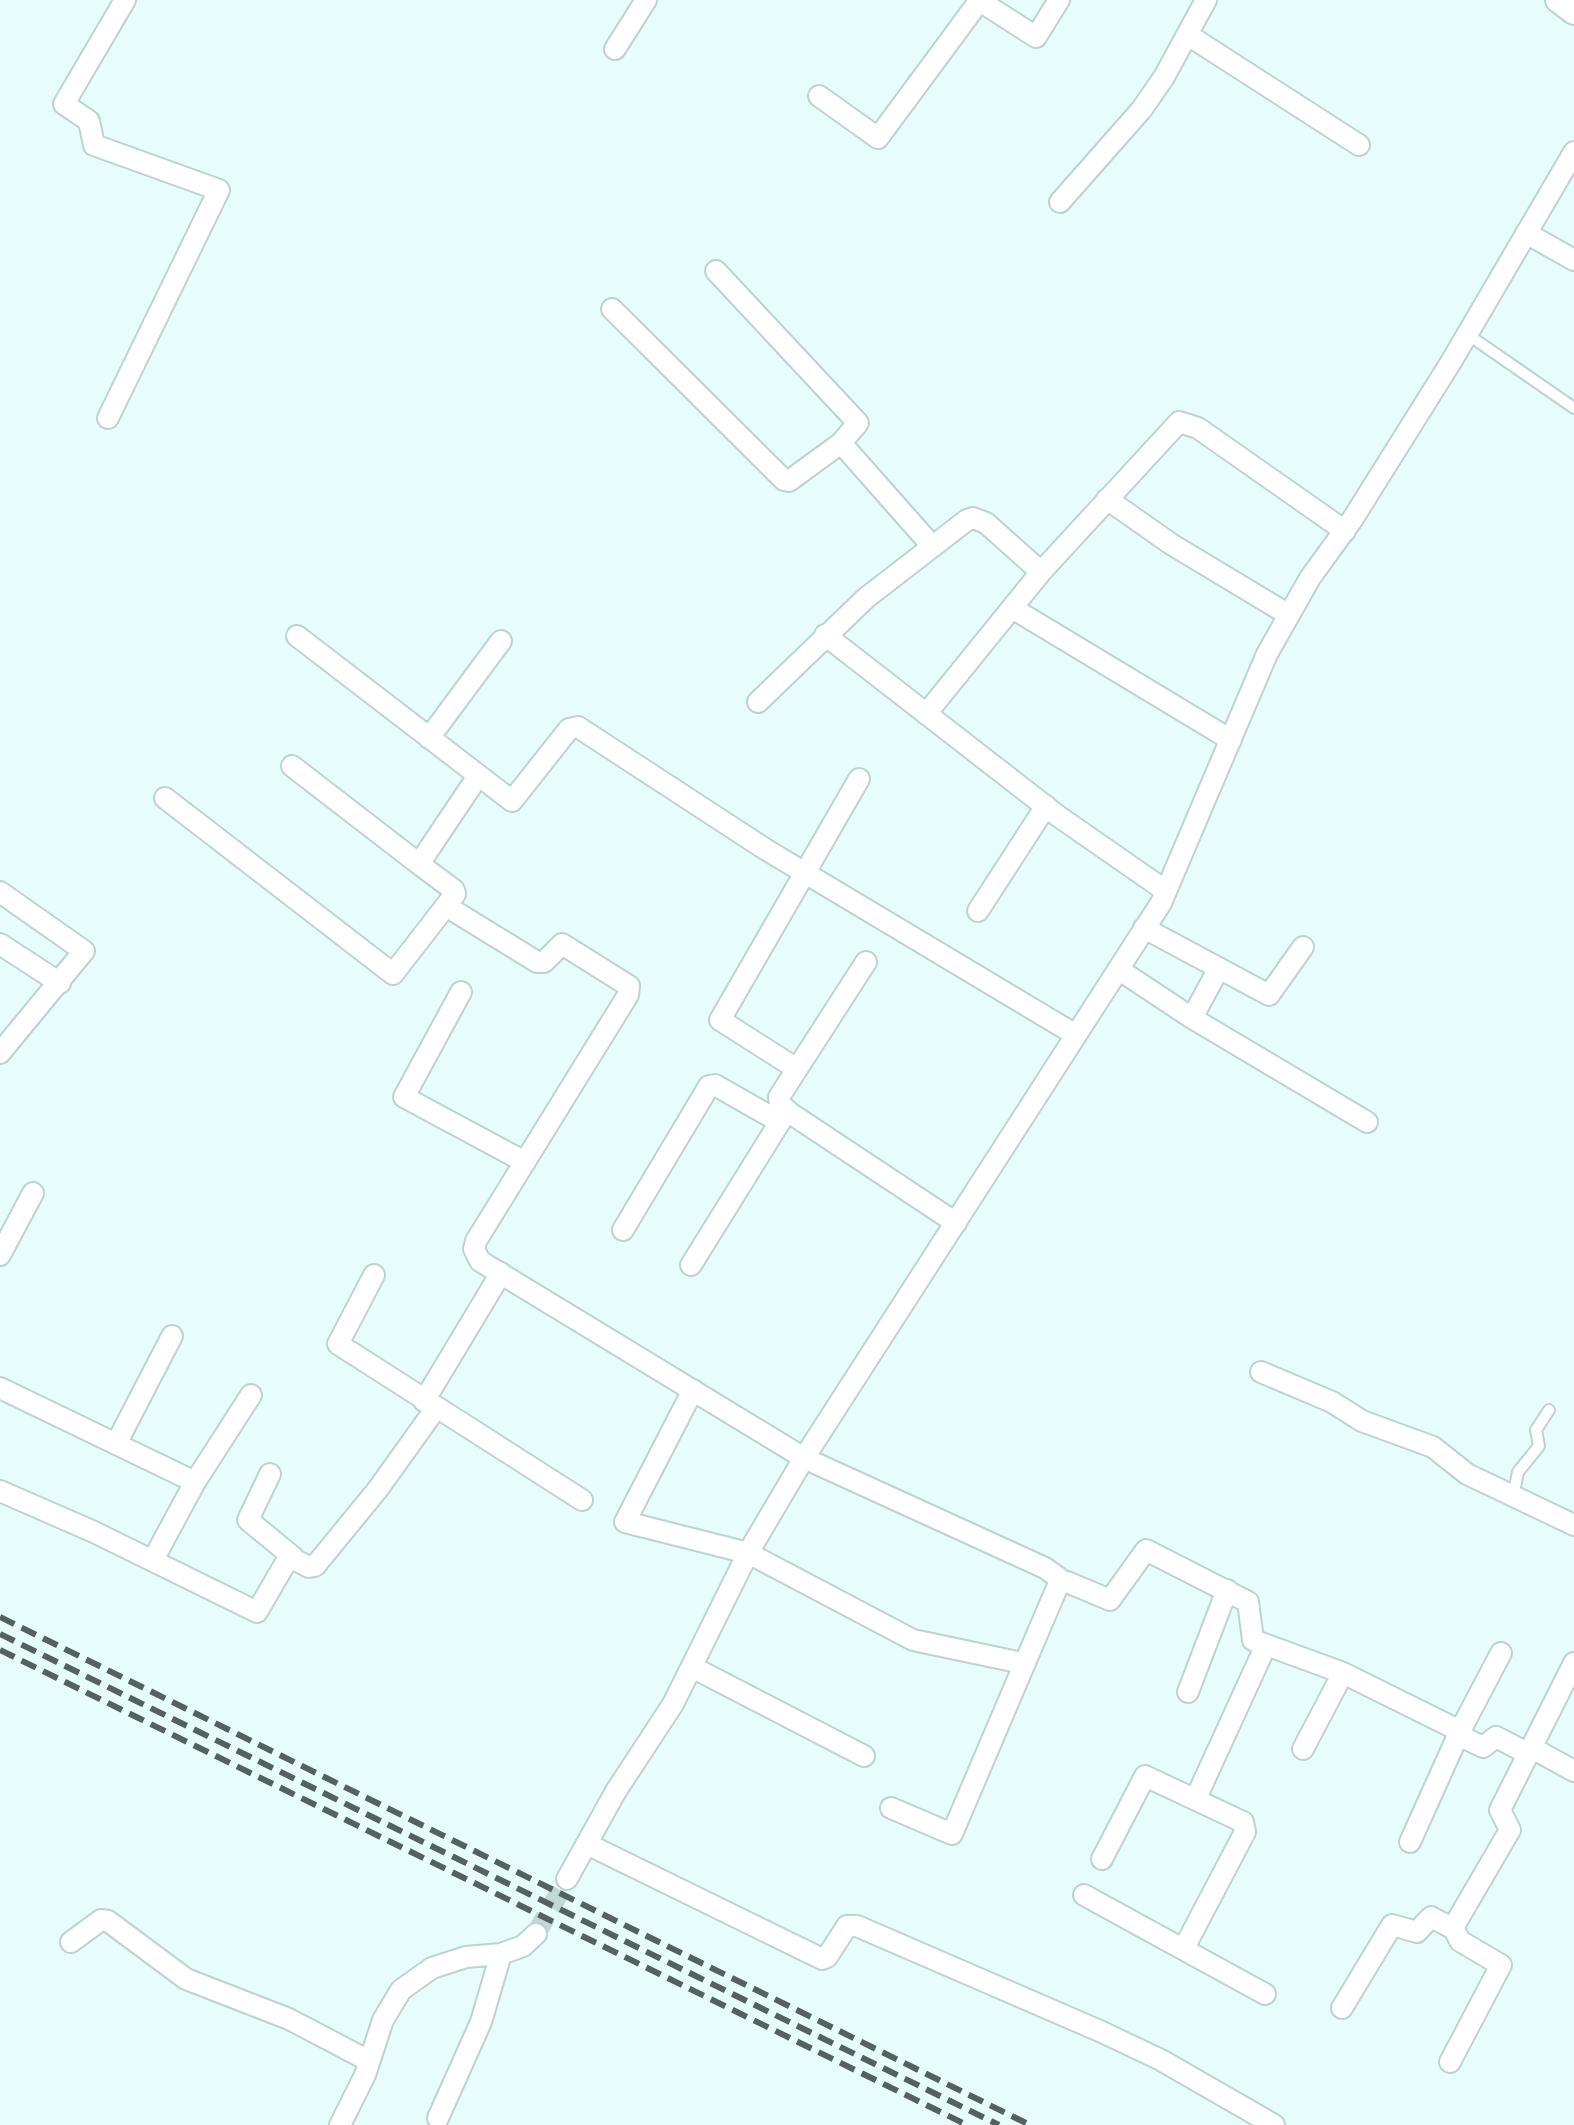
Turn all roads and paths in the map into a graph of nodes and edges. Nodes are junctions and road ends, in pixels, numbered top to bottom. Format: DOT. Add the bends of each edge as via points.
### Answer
graph roads {
  1 [pos="125,0"];
  2 [pos="646,0"];
  3 [pos="1059,0"];
  4 [pos="1206,0"];
  5 [pos="1558,0"];
  6 [pos="1574,12"];
  7 [pos="1188,35"];
  8 [pos="615,49"];
  9 [pos="819,96"];
  10 [pos="1359,145"];
  11 [pos="1574,152"];
  12 [pos="1060,202"];
  13 [pos="1526,233"];
  14 [pos="1574,260"];
  15 [pos="716,271"];
  16 [pos="612,309"];
  17 [pos="1467,334"];
  18 [pos="1574,408"];
  19 [pos="108,418"];
  20 [pos="841,443"];
  21 [pos="1107,499"];
  22 [pos="1345,531"];
  23 [pos="932,546"];
  24 [pos="1041,572"];
  25 [pos="1012,608"];
  26 [pos="1289,615"];
  27 [pos="825,635"];
  28 [pos="297,636"];
  29 [pos="501,641"];
  30 [pos="758,702"];
  31 [pos="926,714"];
  32 [pos="429,738"];
  33 [pos="1231,740"];
  34 [pos="292,766"];
  35 [pos="478,776"];
  36 [pos="859,779"];
  37 [pos="165,798"];
  38 [pos="1046,806"];
  39 [pos="419,864"];
  40 [pos="803,872"];
  41 [pos="1166,891"];
  42 [pos="0,892"];
  43 [pos="446,906"];
  44 [pos="978,911"];
  45 [pos="1144,928"];
  46 [pos="0,944"];
  47 [pos="1303,947"];
  48 [pos="866,962"];
  49 [pos="1219,968"];
  50 [pos="1118,969"];
  51 [pos="60,983"];
  52 [pos="461,992"];
  53 [pos="1192,1018"];
  54 [pos="1076,1035"];
  55 [pos="3,1044"];
  56 [pos="797,1069"];
  57 [pos="785,1117"];
  58 [pos="1367,1122"];
  59 [pos="525,1162"];
  60 [pos="33,1193"];
  61 [pos="956,1223"];
  62 [pos="623,1230"];
  63 [pos="0,1255"];
  64 [pos="691,1265"];
  65 [pos="501,1273"];
  66 [pos="374,1275"];
  67 [pos="172,1336"];
  68 [pos="1261,1372"];
  69 [pos="0,1388"];
  70 [pos="693,1390"];
  71 [pos="251,1395"];
  72 [pos="430,1405"];
  73 [pos="1549,1410"];
  74 [pos="116,1444"];
  75 [pos="804,1458"];
  76 [pos="270,1474"];
  77 [pos="195,1482"];
  78 [pos="0,1491"];
  79 [pos="1513,1497"];
  80 [pos="582,1500"];
  81 [pos="1574,1525"];
  82 [pos="748,1553"];
  83 [pos="293,1557"];
  84 [pos="153,1560"];
  85 [pos="1063,1581"];
  86 [pos="1227,1590"];
  87 [pos="1266,1645"];
  88 [pos="1501,1653"];
  89 [pos="1022,1663"];
  90 [pos="1574,1663"];
  91 [pos="692,1667"];
  92 [pos="1343,1673"];
  93 [pos="1188,1692"];
  94 [pos="1459,1733"];
  95 [pos="1303,1749"];
  96 [pos="1530,1751"];
  97 [pos="864,1756"];
  98 [pos="1574,1771"];
  99 [pos="1196,1798"];
  100 [pos="891,1808"];
  101 [pos="1410,1842"];
  102 [pos="587,1844"];
  103 [pos="1102,1859"];
  104 [pos="567,1879"];
  105 [pos="1084,1895"];
  106 [pos="1453,1927"];
  107 [pos="536,1934"];
  108 [pos="71,1942"];
  109 [pos="1184,1948"];
  110 [pos="501,1954"];
  111 [pos="1265,1994"];
  112 [pos="1342,2008"];
  113 [pos="369,2061"];
  114 [pos="1450,2062"];
  115 [pos="438,2118"];
  116 [pos="340,2125"];
  117 [pos="1274,2125"];
  1 -- 19 [label="street" via="64,104 89,121 94,145 219,190"];
  2 -- 8 [label="street"];
  3 -- 9 [label="street" via="1036,37 977,4 878,138"];
  4 -- 7 [label="street"];
  5 -- 6 [label="street"];
  7 -- 10 [label="street"];
  7 -- 12 [label="street" via="1142,109"];
  11 -- 13 [label="street"];
  13 -- 14 [label="street"];
  13 -- 17 [label="street"];
  15 -- 20 [label="street" via="858,423"];
  16 -- 20 [label="street" via="785,481"];
  17 -- 18 [label="lane"];
  17 -- 22 [label="street"];
  20 -- 23 [label="street"];
  21 -- 22 [label="street" via="1172,426 1188,423"];
  21 -- 24 [label="street"];
  21 -- 26 [label="street" via="1182,552"];
  22 -- 26 [label="street"];
  23 -- 24 [label="street" via="967,520 980,519"];
  23 -- 27 [label="street"];
  24 -- 25 [label="street"];
  25 -- 31 [label="street"];
  25 -- 33 [label="street"];
  26 -- 33 [label="street"];
  27 -- 30 [label="street"];
  27 -- 31 [label="street"];
  28 -- 32 [label="street"];
  29 -- 32 [label="street"];
  31 -- 38 [label="street"];
  32 -- 35 [label="street"];
  33 -- 41 [label="street"];
  34 -- 39 [label="street"];
  35 -- 39 [label="street"];
  35 -- 40 [label="street" via="513,801 569,729 578,727"];
  36 -- 40 [label="street"];
  37 -- 43 [label="street" via="390,973"];
  38 -- 41 [label="street"];
  38 -- 44 [label="street"];
  39 -- 43 [label="street" via="454,890"];
  40 -- 54 [label="street"];
  40 -- 56 [label="street" via="720,1020"];
  41 -- 45 [label="street"];
  42 -- 51 [label="street" via="83,948 83,956"];
  43 -- 59 [label="street" via="537,962 544,962 562,944 629,986"];
  45 -- 49 [label="street"];
  45 -- 50 [label="street"];
  46 -- 51 [label="street"];
  47 -- 49 [label="street" via="1272,995"];
  48 -- 56 [label="street"];
  49 -- 53 [label="street"];
  50 -- 53 [label="street"];
  50 -- 54 [label="street"];
  51 -- 55 [label="street"];
  52 -- 59 [label="street" via="404,1097"];
  53 -- 58 [label="street"];
  54 -- 61 [label="street"];
  56 -- 57 [label="street" via="778,1099"];
  57 -- 61 [label="street"];
  57 -- 62 [label="street" via="709,1086"];
  57 -- 64 [label="street"];
  59 -- 65 [label="street" via="476,1241 476,1256"];
  60 -- 63 [label="street"];
  61 -- 75 [label="street"];
  65 -- 70 [label="street"];
  65 -- 72 [label="street"];
  66 -- 72 [label="street" via="338,1344"];
  67 -- 74 [label="street"];
  68 -- 79 [label="street" via="1362,1421 1433,1447 1460,1470"];
  69 -- 74 [label="street"];
  70 -- 75 [label="street"];
  70 -- 82 [label="street" via="625,1522"];
  71 -- 77 [label="street"];
  72 -- 80 [label="street"];
  72 -- 83 [label="street" via="378,1489 315,1566"];
  73 -- 79 [label="lane" via="1536,1430 1539,1446 1518,1472"];
  74 -- 77 [label="street"];
  75 -- 82 [label="street"];
  75 -- 85 [label="street" via="1045,1568"];
  76 -- 83 [label="street" via="248,1520"];
  77 -- 84 [label="street"];
  78 -- 84 [label="street"];
  79 -- 81 [label="street"];
  82 -- 89 [label="street" via="902,1636"];
  82 -- 91 [label="street"];
  83 -- 84 [label="street" via="257,1612"];
  85 -- 86 [label="street" via="1110,1600 1143,1551 1149,1550"];
  85 -- 89 [label="street"];
  86 -- 87 [label="street" via="1248,1602 1251,1637"];
  86 -- 93 [label="street"];
  87 -- 92 [label="street"];
  87 -- 99 [label="street"];
  88 -- 94 [label="street"];
  89 -- 100 [label="street" via="953,1833"];
  90 -- 96 [label="street"];
  91 -- 97 [label="street"];
  91 -- 102 [label="street"];
  92 -- 94 [label="street"];
  92 -- 95 [label="street"];
  94 -- 96 [label="street" via="1483,1747 1496,1737"];
  94 -- 101 [label="street"];
  96 -- 98 [label="street"];
  96 -- 106 [label="street" via="1500,1810 1510,1830"];
  99 -- 103 [label="street" via="1145,1776"];
  99 -- 109 [label="street" via="1247,1828"];
  102 -- 104 [label="street"];
  102 -- 117 [label="street" via="822,1959 847,1926 857,1926 1161,2060"];
  105 -- 109 [label="street"];
  106 -- 112 [label="street" via="1431,1917 1417,1932 1392,1925"];
  106 -- 114 [label="street" via="1460,1941 1501,1965"];
  107 -- 110 [label="street"];
  108 -- 113 [label="street" via="101,1920 108,1921 186,1979 289,2019"];
  109 -- 111 [label="street"];
  110 -- 113 [label="street" via="466,1957 432,1968 401,1990 383,2020"];
  110 -- 115 [label="street" via="484,2014"];
  113 -- 116 [label="street"];
}
